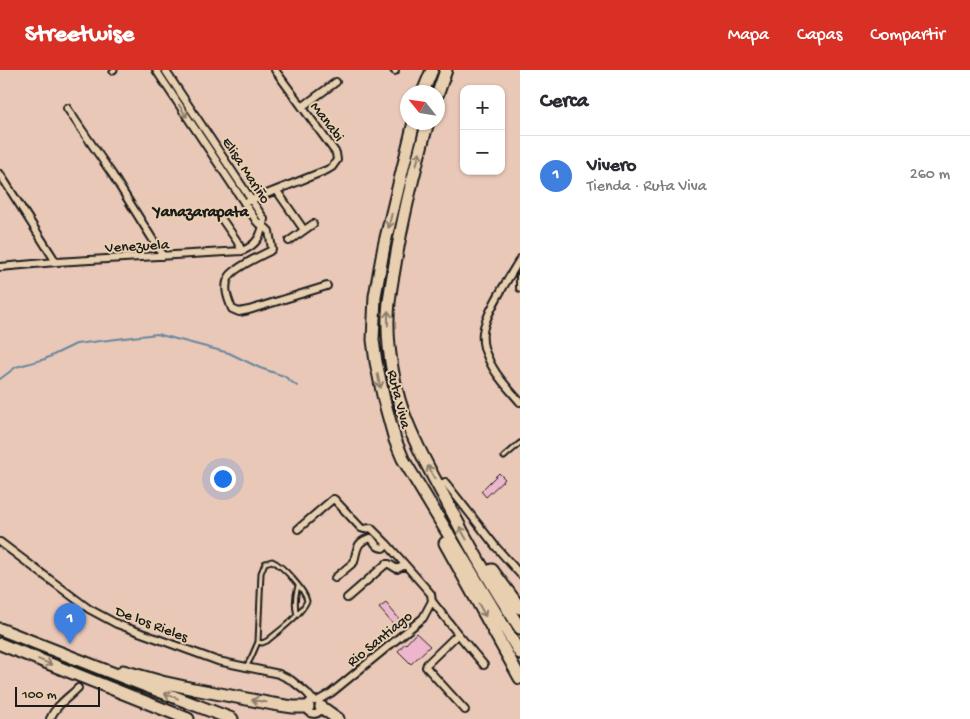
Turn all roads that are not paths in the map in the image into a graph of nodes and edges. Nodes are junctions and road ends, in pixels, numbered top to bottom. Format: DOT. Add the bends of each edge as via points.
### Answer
graph roads {
  1 [pos="156,70"];
  2 [pos="165,70"];
  3 [pos="275,70"];
  4 [pos="432,70"];
  5 [pos="446,70"];
  6 [pos="336,82"];
  7 [pos="426,85"];
  8 [pos="441,85"];
  9 [pos="302,107"];
  10 [pos="67,108"];
  11 [pos="412,130"];
  12 [pos="426,130"];
  13 [pos="0,174"];
  14 [pos="277,191"];
  15 [pos="253,200"];
  16 [pos="244,203"];
  17 [pos="221,218"];
  18 [pos="313,224"];
  19 [pos="263,227"];
  20 [pos="304,230"];
  21 [pos="289,241"];
  22 [pos="242,251"];
  23 [pos="163,256"];
  24 [pos="520,259"];
  25 [pos="56,262"];
  26 [pos="0,267"];
  27 [pos="520,277"];
  28 [pos="327,286"];
  29 [pos="520,288"];
  30 [pos="520,402"];
  31 [pos="520,444"];
  32 [pos="504,456"];
  33 [pos="445,482"];
  34 [pos="439,520"];
  35 [pos="298,529"];
  36 [pos="2,544"];
  37 [pos="387,544"];
  38 [pos="472,549"];
  39 [pos="405,565"];
  40 [pos="520,574"];
  41 [pos="335,578"];
  42 [pos="298,586"];
  43 [pos="347,598"];
  44 [pos="432,601"];
  45 [pos="520,608"];
  46 [pos="297,615"];
  47 [pos="520,628"];
  48 [pos="0,629"];
  49 [pos="458,634"];
  50 [pos="258,642"];
  51 [pos="0,644"];
  52 [pos="520,653"];
  53 [pos="484,665"];
  54 [pos="246,667"];
  55 [pos="107,672"];
  56 [pos="520,678"];
  57 [pos="78,688"];
  58 [pos="316,709"];
  59 [pos="465,710"];
  60 [pos="183,718"];
  61 [pos="50,719"];
  62 [pos="232,719"];
  63 [pos="338,719"];
  1 -- 16 [label="street, Elisa Mariño, one-way"];
  2 -- 15 [label="street, Elisa Mariño"];
  3 -- 9 [label="street, Manabi"];
  4 -- 7 [label="highway"];
  5 -- 8 [label="highway"];
  6 -- 9 [label="street"];
  9 -- 14 [label="street, Manabi" via="336,152 337,160 327,170"];
  10 -- 23 [label="street"];
  11 -- 34 [label="highway, Ruta Viva, one-way" via="382,254 372,340 395,440"];
  38 -- 12 [label="highway, Ruta Viva, one-way" via="406,420 390,354 388,304 407,200"];
  13 -- 25 [label="street"];
  14 -- 15 [label="street"];
  14 -- 20 [label="street"];
  15 -- 16 [label="street"];
  15 -- 19 [label="street, Elisa Mariño" via="264,219"];
  16 -- 19 [label="street, Elisa Mariño"];
  17 -- 22 [label="street"];
  18 -- 20 [label="street"];
  19 -- 22 [label="street" via="254,244"];
  19 -- 28 [label="street" via="269,231 272,248 229,277 226,287 232,309 239,312 249,310"];
  20 -- 21 [label="street"];
  22 -- 23 [label="street, Venezuela"];
  23 -- 25 [label="street, Venezuela"];
  24 -- 30 [label="street" via="485,324 483,342 495,371"];
  25 -- 26 [label="street, Venezuela"];
  27 -- 29 [label="street"];
  31 -- 32 [label="lane"];
  33 -- 40 [label="street"];
  34 -- 52 [label="highway, Ruta Viva"];
  34 -- 56 [label="highway, one-way" via="447,546"];
  35 -- 37 [label="street" via="333,499 361,528 372,528"];
  36 -- 54 [label="street, De los Rieles" via="102,617 218,661"];
  37 -- 39 [label="street"];
  37 -- 41 [label="street" via="380,548 371,538 364,540 357,546 354,562"];
  38 -- 45 [label="highway" via="486,561"];
  38 -- 47 [label="highway, Ruta Viva"];
  39 -- 43 [label="street" via="397,569 386,564"];
  39 -- 44 [label="street" via="431,594"];
  42 -- 46 [label="lane" via="295,596"];
  42 -- 46 [label="lane" via="308,601"];
  42 -- 50 [label="lane" via="277,563 272,560 265,563 261,573"];
  44 -- 49 [label="street"];
  44 -- 58 [label="street, Rio Santiago" via="423,618"];
  46 -- 50 [label="lane" via="267,641"];
  48 -- 55 [label="highway"];
  49 -- 53 [label="street"];
  49 -- 59 [label="street" via="426,667"];
  50 -- 54 [label="lane"];
  51 -- 60 [label="highway, one-way"];
  54 -- 58 [label="street, De los Rieles" via="291,680 306,692"];
  58 -- 55 [label="highway, one-way" via="194,689 123,670"];
  62 -- 55 [label="highway, one-way"];
  57 -- 61 [label="street"];
  58 -- 63 [label="highway"];
}
